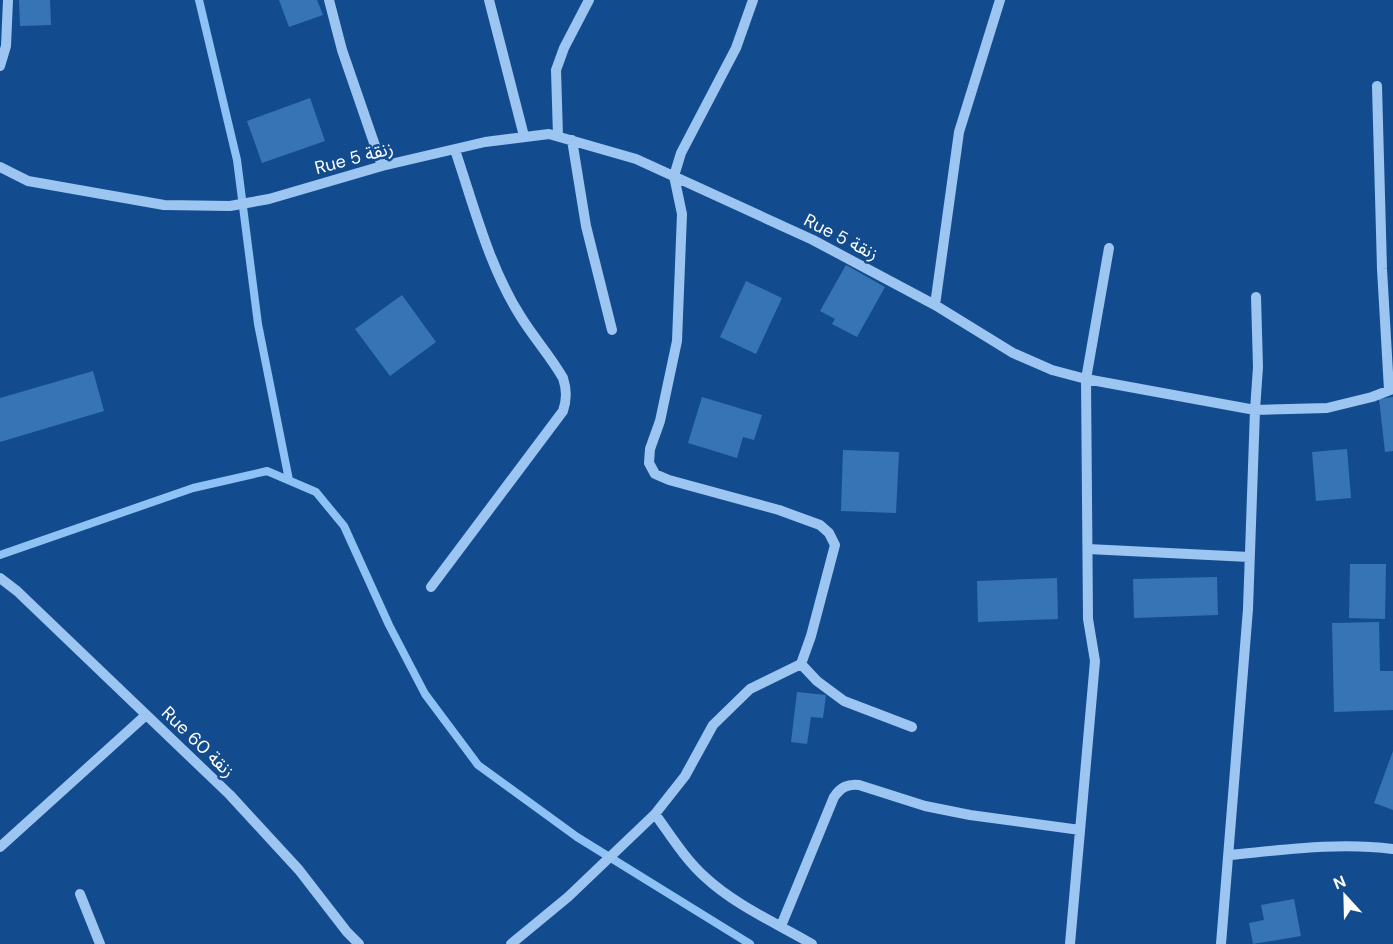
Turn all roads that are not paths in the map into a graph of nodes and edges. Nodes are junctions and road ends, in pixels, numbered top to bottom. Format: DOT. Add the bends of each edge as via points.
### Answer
graph roads {
  1 [pos="8,0"];
  2 [pos="329,0"];
  3 [pos="489,0"];
  4 [pos="589,0"];
  5 [pos="753,0"];
  6 [pos="1000,0"];
  7 [pos="0,66"];
  8 [pos="1377,86"];
  9 [pos="524,136"];
  10 [pos="558,136"];
  11 [pos="572,141"];
  12 [pos="455,150"];
  13 [pos="382,166"];
  14 [pos="0,168"];
  15 [pos="675,176"];
  16 [pos="1108,248"];
  17 [pos="1256,297"];
  18 [pos="935,305"];
  19 [pos="612,330"];
  20 [pos="1086,379"];
  21 [pos="1391,390"];
  22 [pos="1255,410"];
  23 [pos="1088,549"];
  24 [pos="1249,557"];
  25 [pos="0,578"];
  26 [pos="431,587"];
  27 [pos="801,664"];
  28 [pos="146,715"];
  29 [pos="912,727"];
  30 [pos="656,814"];
  31 [pos="1080,830"];
  32 [pos="0,848"];
  33 [pos="1393,849"];
  34 [pos="1229,855"];
  35 [pos="80,894"];
  36 [pos="781,926"];
  37 [pos="100,944"];
  38 [pos="359,944"];
  39 [pos="511,944"];
  40 [pos="812,944"];
  41 [pos="1070,944"];
  42 [pos="1221,944"];
  1 -- 7 [label="street" via="6,46"];
  2 -- 13 [label="street"];
  3 -- 9 [label="street"];
  4 -- 10 [label="street" via="556,70"];
  5 -- 15 [label="street" via="736,48 681,153"];
  6 -- 18 [label="street" via="959,132"];
  8 -- 21 [label="street" via="1382,269"];
  9 -- 10 [label="street, Rue 5 زنقة"];
  9 -- 12 [label="street, Rue 5 زنقة"];
  10 -- 11 [label="street, Rue 5 زنقة"];
  11 -- 15 [label="street, Rue 5 زنقة" via="636,159"];
  11 -- 19 [label="street" via="586,226"];
  12 -- 13 [label="street, Rue 5 زنقة"];
  12 -- 26 [label="street" via="485,243 521,316 563,378 567,400 563,411"];
  13 -- 14 [label="street, Rue 5 زنقة" via="269,199 230,206 164,205 28,180"];
  15 -- 18 [label="street, Rue 5 زنقة" via="813,240"];
  15 -- 27 [label="street" via="682,214 677,341 650,449 650,463 655,474 669,480 779,510 820,525 829,533 834,545"];
  16 -- 20 [label="street"];
  17 -- 22 [label="street"];
  18 -- 20 [label="street, Rue 5 زنقة" via="1013,353"];
  20 -- 22 [label="street, Rue 5 زنقة"];
  20 -- 23 [label="street"];
  21 -- 22 [label="street, Rue 5 زنقة" via="1327,408"];
  22 -- 24 [label="street"];
  23 -- 24 [label="street"];
  23 -- 31 [label="street" via="1088,619 1095,661"];
  24 -- 34 [label="street" via="1245,665"];
  25 -- 28 [label="street, Rue 60 زنقة"];
  27 -- 29 [label="street" via="844,701"];
  27 -- 30 [label="street" via="750,689 713,725 685,776"];
  28 -- 32 [label="street"];
  28 -- 38 [label="street, Rue 60 زنقة" via="267,834"];
  30 -- 36 [label="street" via="706,878"];
  30 -- 39 [label="street" via="568,897"];
  31 -- 36 [label="street" via="970,815 849,784 834,797"];
  31 -- 41 [label="street"];
  33 -- 34 [label="street" via="1321,846"];
  34 -- 42 [label="street"];
  35 -- 37 [label="street"];
  36 -- 40 [label="street"];
}
